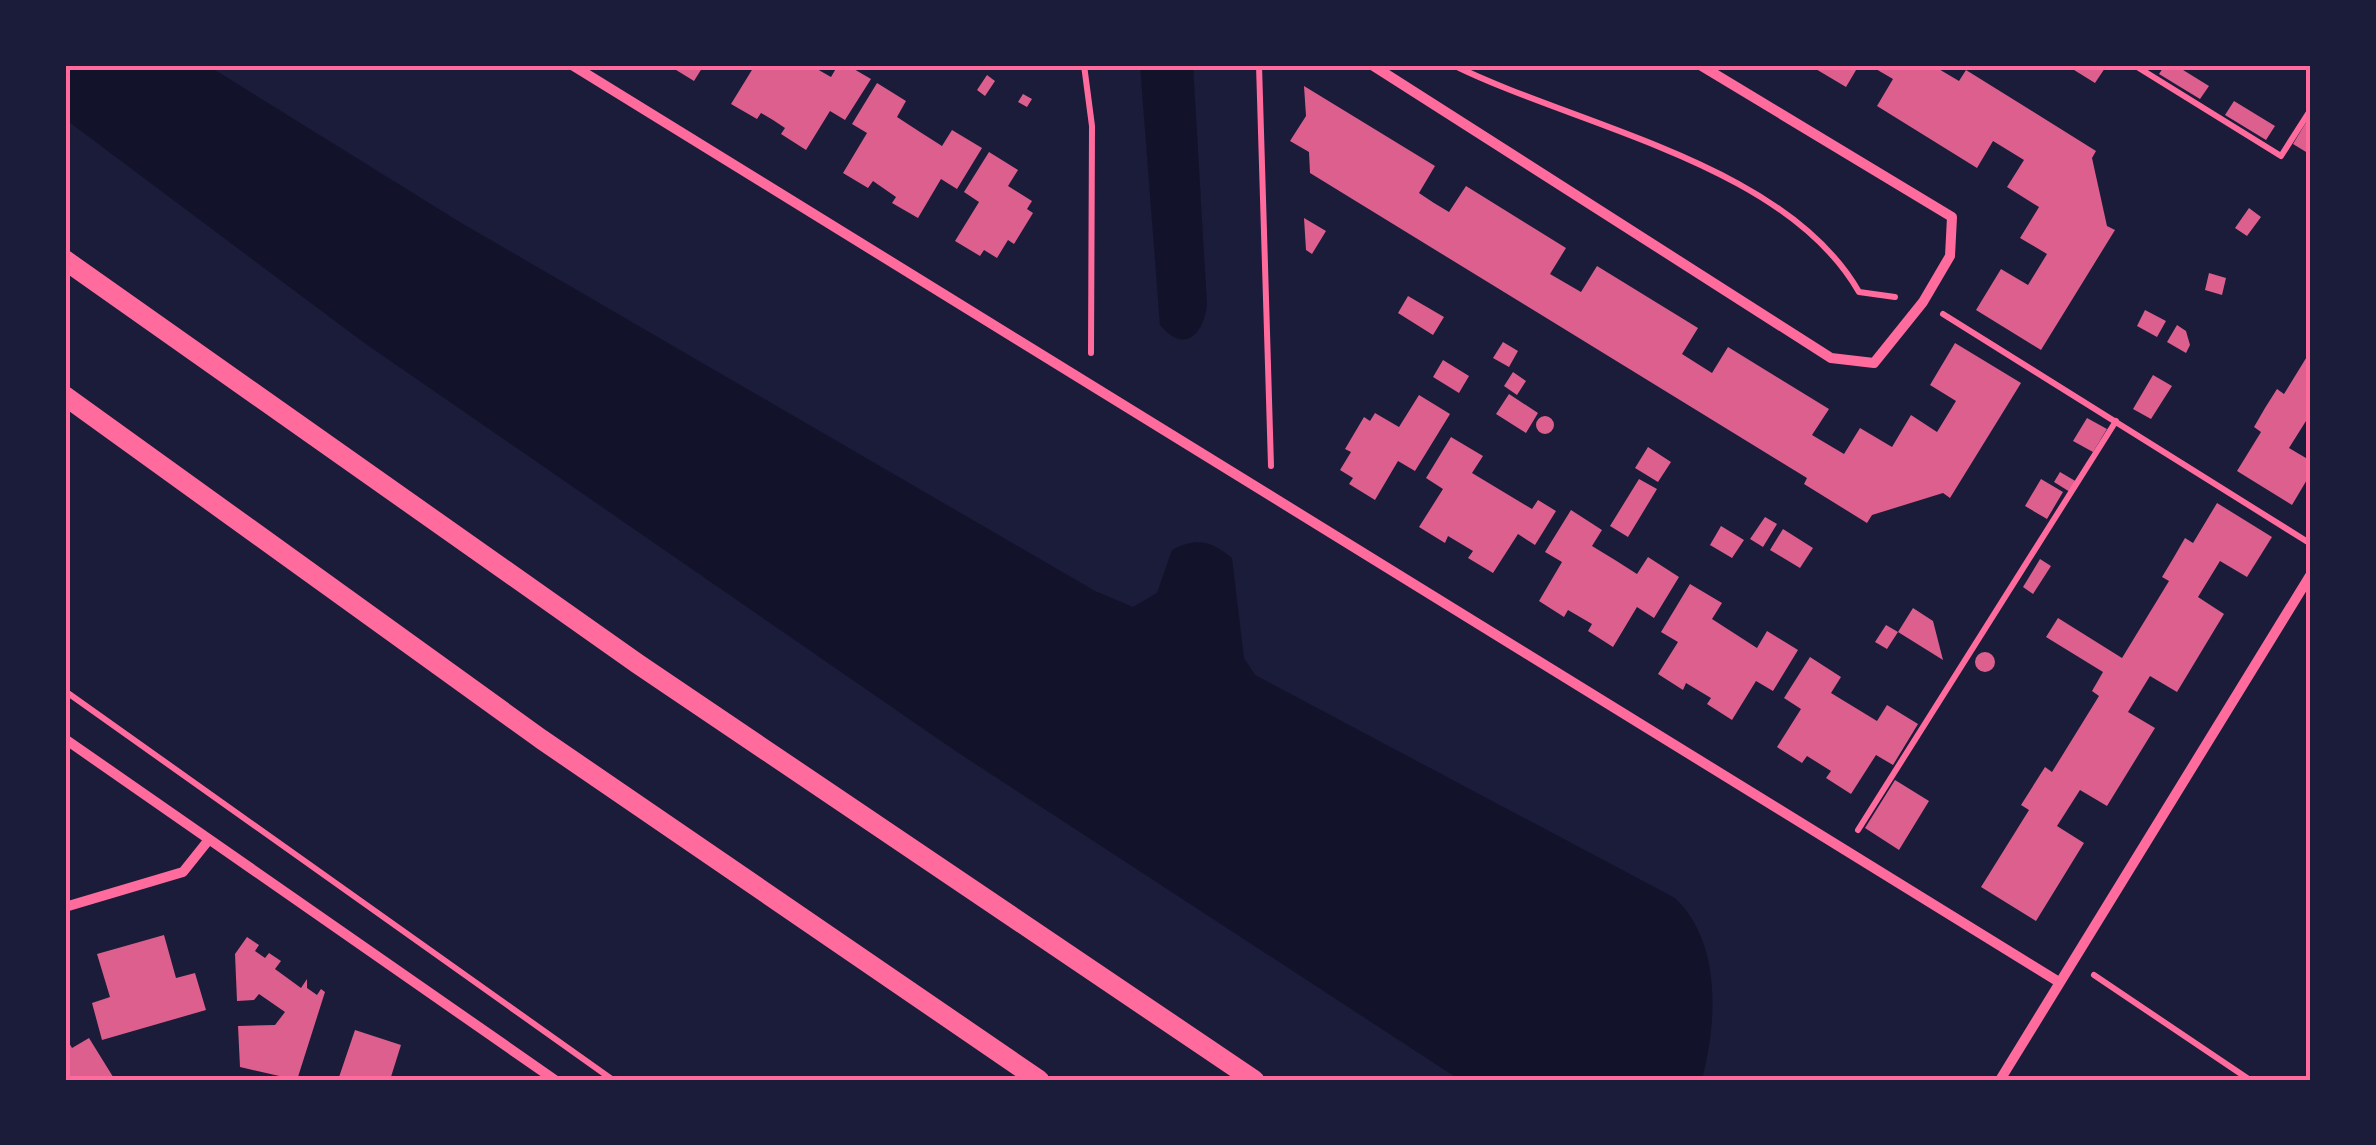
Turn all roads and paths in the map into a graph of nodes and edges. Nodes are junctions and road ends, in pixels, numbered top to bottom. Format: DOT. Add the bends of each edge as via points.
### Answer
graph roads {
  1 [pos="572,65"];
  2 [pos="1084,65"];
  3 [pos="1259,65"];
  4 [pos="1372,65"];
  5 [pos="1453,65"];
  6 [pos="1700,65"];
  7 [pos="2134,65"];
  8 [pos="2311,109"];
  9 [pos="65,260"];
  10 [pos="1924,302"];
  11 [pos="1092,386"];
  12 [pos="65,396"];
  13 [pos="2116,421"];
  14 [pos="1273,498"];
  15 [pos="2311,544"];
  16 [pos="2311,574"];
  17 [pos="65,692"];
  18 [pos="65,739"];
  19 [pos="207,842"];
  20 [pos="1845,850"];
  21 [pos="65,907"];
  22 [pos="2072,960"];
  23 [pos="2059,982"];
  24 [pos="555,1080"];
  25 [pos="613,1080"];
  26 [pos="1039,1080"];
  27 [pos="1254,1080"];
  28 [pos="2000,1080"];
  29 [pos="2250,1080"];
  1 -- 11 [label="street"];
  2 -- 11 [label="path" via="1092,126"];
  3 -- 14 [label="path"];
  4 -- 10 [label="street" via="1831,358 1874,362"];
  5 -- 10 [label="path" via="1677,153 1786,212 1842,261 1859,292"];
  6 -- 10 [label="street" via="1952,217 1950,256"];
  7 -- 8 [label="path" via="2280,156"];
  9 -- 27 [label="main road" via="638,664"];
  10 -- 13 [label="path"];
  11 -- 14 [label="street"];
  12 -- 26 [label="main road" via="541,739"];
  13 -- 15 [label="path"];
  13 -- 20 [label="path"];
  14 -- 20 [label="street"];
  16 -- 22 [label="street"];
  17 -- 25 [label="path"];
  18 -- 19 [label="street"];
  19 -- 21 [label="street" via="183,872"];
  19 -- 24 [label="street"];
  20 -- 23 [label="street"];
  22 -- 23 [label="street"];
  22 -- 29 [label="path"];
  23 -- 28 [label="street"];
}
